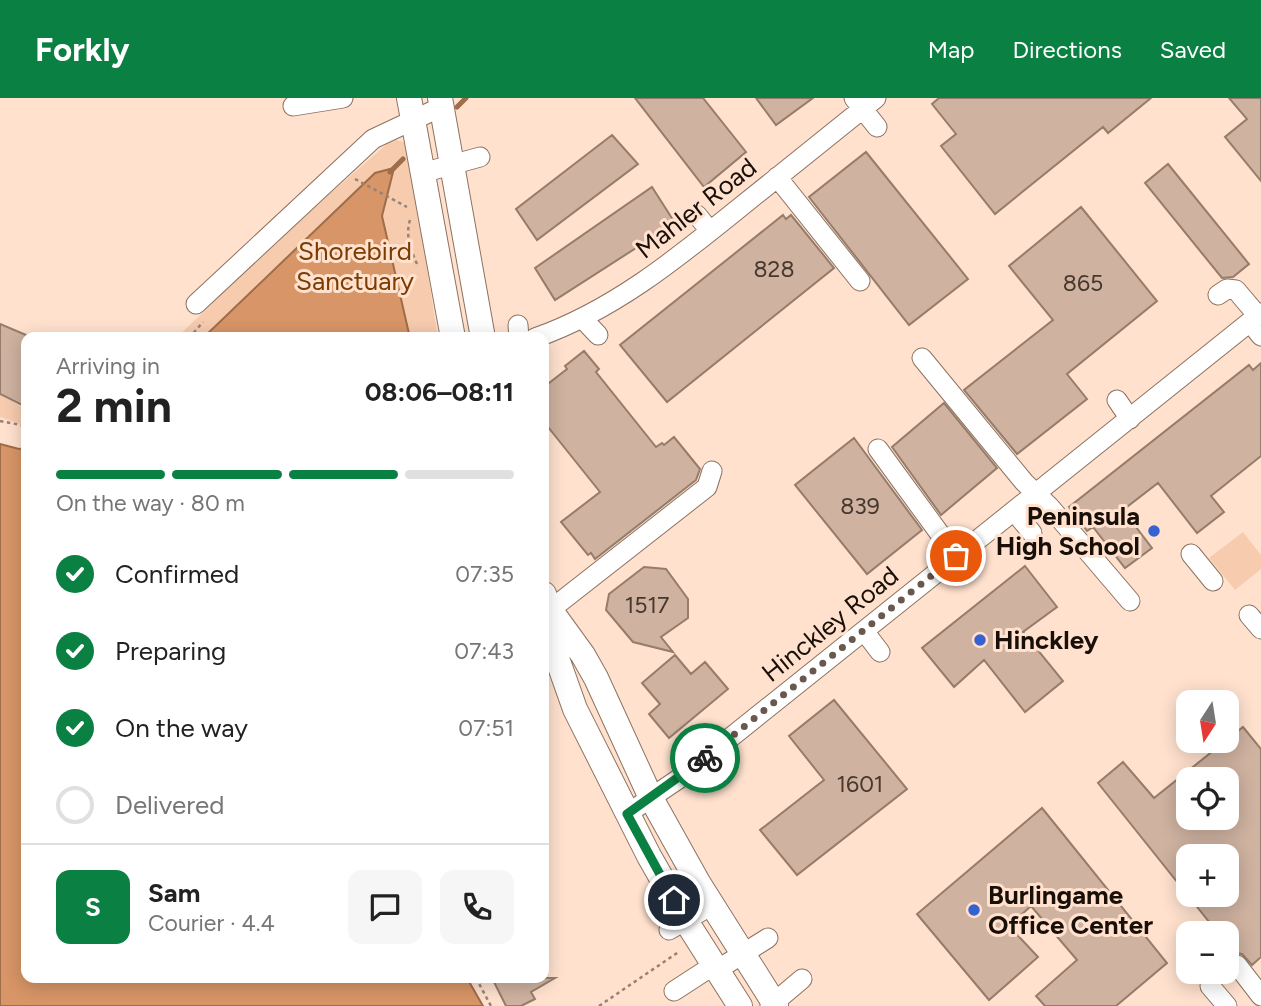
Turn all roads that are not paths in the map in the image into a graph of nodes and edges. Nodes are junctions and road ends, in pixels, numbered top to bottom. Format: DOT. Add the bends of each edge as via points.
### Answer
graph roads {
  1 [pos="343,98"];
  2 [pos="864,102"];
  3 [pos="440,103"];
  4 [pos="293,106"];
  5 [pos="411,109"];
  6 [pos="877,127"];
  7 [pos="480,157"];
  8 [pos="450,164"];
  9 [pos="783,166"];
  10 [pos="422,173"];
  11 [pos="697,215"];
  12 [pos="710,231"];
  13 [pos="860,281"];
  14 [pos="1218,295"];
  15 [pos="196,304"];
  16 [pos="582,318"];
  17 [pos="1258,322"];
  18 [pos="452,332"];
  19 [pos="483,332"];
  20 [pos="549,332"];
  21 [pos="598,335"];
  22 [pos="922,358"];
  23 [pos="1117,400"];
  24 [pos="1130,419"];
  25 [pos="878,449"];
  26 [pos="712,471"];
  27 [pos="1037,493"];
  28 [pos="1014,511"];
  29 [pos="1032,533"];
  30 [pos="1191,554"];
  31 [pos="956,556"];
  32 [pos="1213,581"];
  33 [pos="1130,601"];
  34 [pos="549,603"];
  35 [pos="549,609"];
  36 [pos="865,624"];
  37 [pos="549,635"];
  38 [pos="880,652"];
  39 [pos="553,676"];
  40 [pos="652,798"];
  41 [pos="627,814"];
  42 [pos="712,905"];
  43 [pos="684,930"];
  44 [pos="768,938"];
  45 [pos="744,954"];
  46 [pos="715,967"];
  47 [pos="1239,968"];
  48 [pos="802,979"];
  49 [pos="1210,985"];
  50 [pos="674,991"];
  51 [pos="1261,996"];
  52 [pos="774,1005"];
  53 [pos="740,1006"];
  54 [pos="1227,1006"];
  1 -- 4 [label="street"];
  2 -- 6 [label="street"];
  2 -- 9 [label="street, Mahler Road" via="837,118"];
  3 -- 5 [label="street"];
  3 -- 8 [label="main road"];
  5 -- 10 [label="main road"];
  5 -- 15 [label="street"];
  7 -- 8 [label="street"];
  8 -- 10 [label="street"];
  8 -- 19 [label="main road"];
  9 -- 12 [label="street, Mahler Road"];
  9 -- 13 [label="street"];
  10 -- 18 [label="main road"];
  11 -- 12 [label="street"];
  12 -- 16 [label="street, Mahler Road" via="644,282"];
  14 -- 17 [label="street" via="1236,290"];
  16 -- 20 [label="street, Mahler Road"];
  16 -- 21 [label="street"];
  17 -- 24 [label="street, Hinckley Road"];
  22 -- 27 [label="street"];
  23 -- 24 [label="street"];
  24 -- 27 [label="street, Hinckley Road"];
  25 -- 31 [label="street"];
  26 -- 34 [label="street" via="707,487"];
  27 -- 28 [label="street, Hinckley Road"];
  27 -- 33 [label="street"];
  28 -- 29 [label="street"];
  28 -- 31 [label="street, Hinckley Road"];
  30 -- 32 [label="street"];
  31 -- 36 [label="street, Hinckley Road"];
  35 -- 40 [label="main road" via="612,691"];
  36 -- 38 [label="street"];
  36 -- 40 [label="street, Hinckley Road" via="828,660 787,680"];
  37 -- 39 [label="main road"];
  39 -- 41 [label="main road" via="598,773"];
  40 -- 41 [label="street, Hinckley Road"];
  40 -- 42 [label="main road"];
  41 -- 43 [label="main road" via="649,872"];
  42 -- 43 [label="street"];
  42 -- 45 [label="main road"];
  43 -- 46 [label="main road"];
  44 -- 45 [label="street"];
  45 -- 46 [label="street"];
  45 -- 52 [label="main road"];
  46 -- 50 [label="street"];
  46 -- 53 [label="main road"];
  47 -- 51 [label="street"];
  48 -- 52 [label="street"];
  49 -- 54 [label="street"];
}
